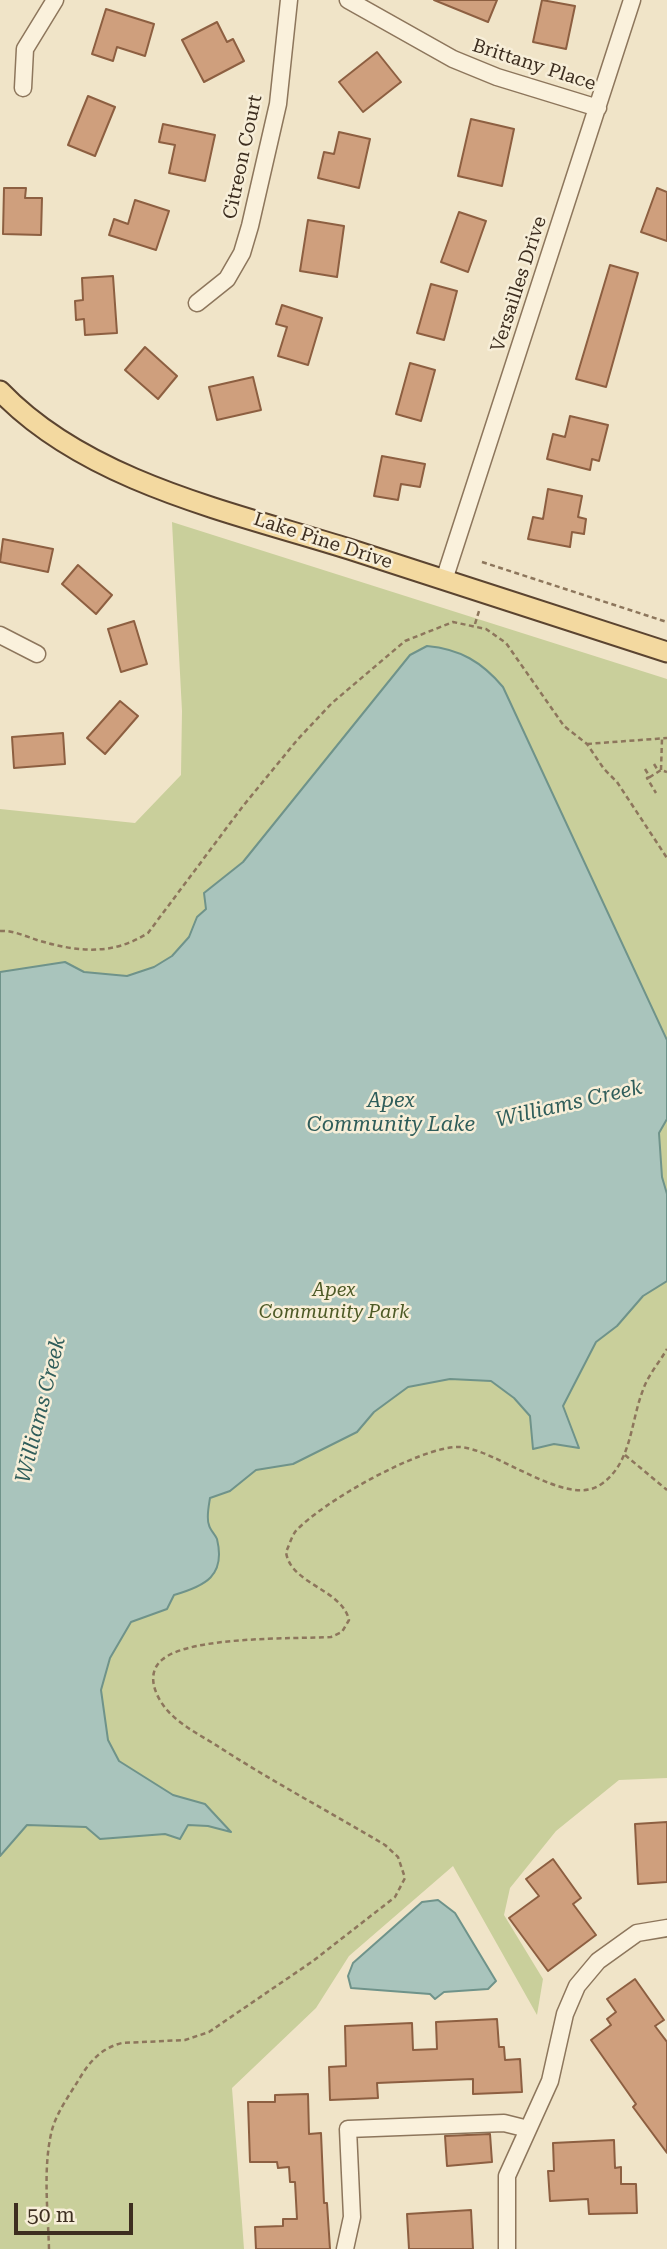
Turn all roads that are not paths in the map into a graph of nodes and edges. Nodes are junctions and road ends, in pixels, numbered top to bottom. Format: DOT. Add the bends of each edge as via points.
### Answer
graph roads {
  1 [pos="55,0"];
  2 [pos="289,0"];
  3 [pos="348,0"];
  4 [pos="632,0"];
  5 [pos="23,88"];
  6 [pos="598,108"];
  7 [pos="197,303"];
  8 [pos="0,391"];
  9 [pos="444,580"];
  10 [pos="0,635"];
  11 [pos="667,652"];
  12 [pos="37,654"];
  13 [pos="667,1928"];
  14 [pos="528,2129"];
  15 [pos="345,2249"];
  16 [pos="507,2249"];
  1 -- 5 [label="street" via="25,49"];
  2 -- 7 [label="street, Citreon Court" via="278,104 242,253 227,279"];
  3 -- 6 [label="street, Brittany Place" via="453,59 521,86"];
  4 -- 6 [label="street, Versailles Drive"];
  6 -- 9 [label="street, Versailles Drive"];
  8 -- 9 [label="main road, Lake Pine Drive" via="27,419 93,460 188,498"];
  9 -- 11 [label="main road, Lake Pine Drive"];
  10 -- 12 [label="street"];
  13 -- 14 [label="street" via="637,1933 598,1961 577,1986 565,2014 550,2081"];
  14 -- 15 [label="street" via="504,2123 348,2129 352,2206"];
  14 -- 16 [label="street" via="507,2176"];
}
